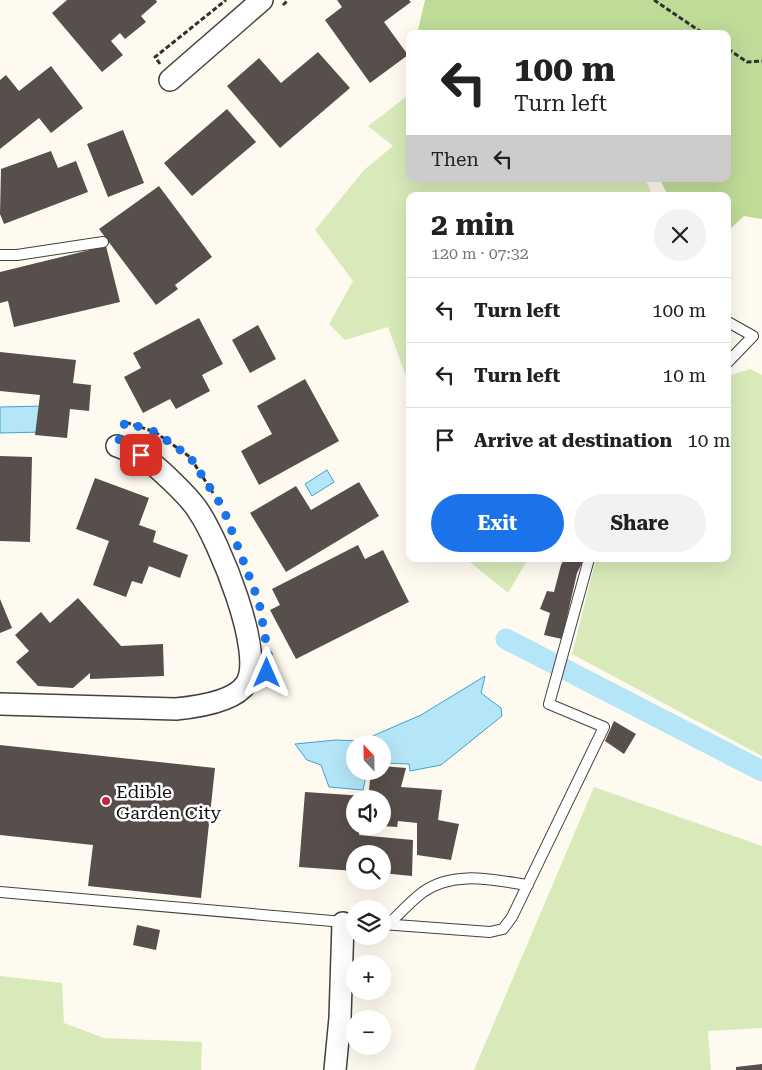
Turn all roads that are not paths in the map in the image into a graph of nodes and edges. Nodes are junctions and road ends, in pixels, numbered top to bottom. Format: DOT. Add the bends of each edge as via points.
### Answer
graph roads {
  1 [pos="262,0"];
  2 [pos="170,80"];
  3 [pos="103,242"];
  4 [pos="0,255"];
  5 [pos="731,324"];
  6 [pos="731,359"];
  7 [pos="117,446"];
  8 [pos="588,562"];
  9 [pos="0,704"];
  10 [pos="528,885"];
  11 [pos="0,892"];
  12 [pos="391,920"];
  13 [pos="346,923"];
  14 [pos="391,924"];
  15 [pos="347,945"];
  16 [pos="334,1070"];
  1 -- 2 [label="street"];
  3 -- 4 [label="lane"];
  5 -- 6 [label="lane" via="753,336"];
  7 -- 9 [label="street" via="141,455 155,466 199,511 229,572 250,644 252,670 246,684 222,700 176,709"];
  8 -- 10 [label="lane" via="549,704 604,727"];
  10 -- 12 [label="lane" via="480,878 445,880 423,892"];
  10 -- 14 [label="lane" via="503,929 490,932"];
  11 -- 13 [label="lane"];
  15 -- 16 [label="street"];
}
